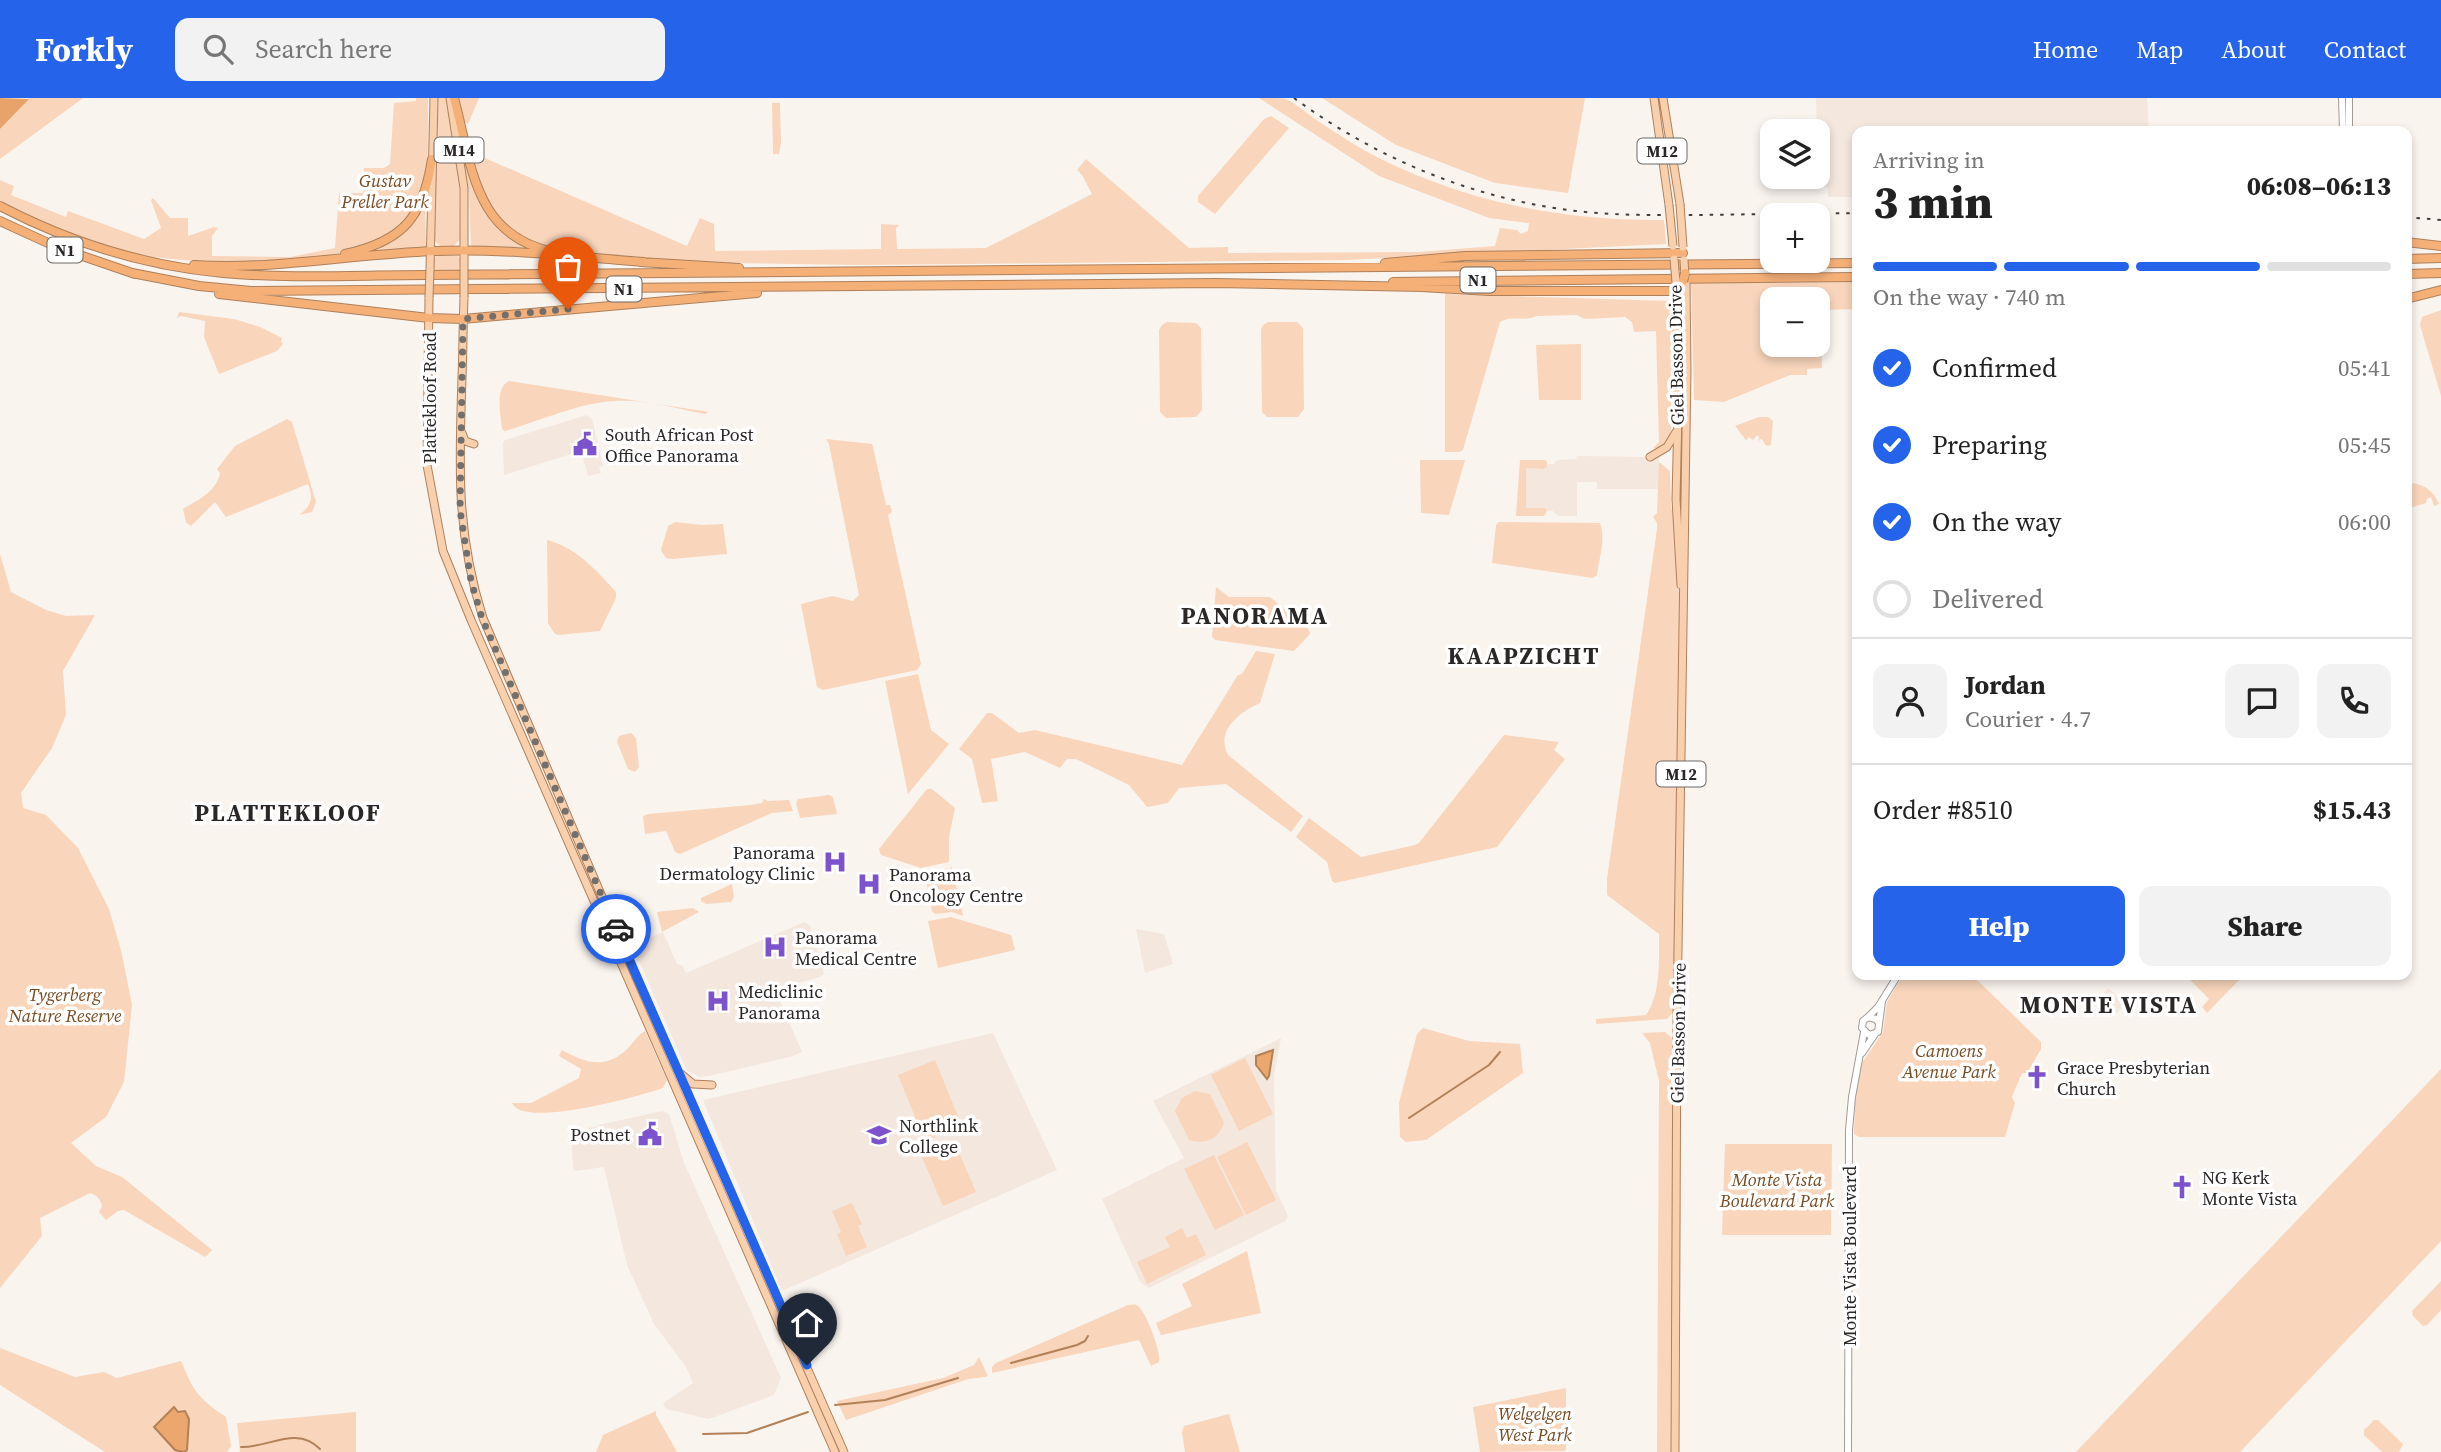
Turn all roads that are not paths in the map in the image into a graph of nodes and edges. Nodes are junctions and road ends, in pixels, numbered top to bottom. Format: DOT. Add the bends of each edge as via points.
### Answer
graph roads {
  1 [pos="434,98"];
  2 [pos="452,98"];
  3 [pos="1654,98"];
  4 [pos="1663,98"];
  5 [pos="2342,98"];
  6 [pos="2348,98"];
  7 [pos="2343,126"];
  8 [pos="2349,126"];
  9 [pos="432,159"];
  10 [pos="0,206"];
  11 [pos="0,221"];
  12 [pos="2412,243"];
  13 [pos="2441,246"];
  14 [pos="464,250"];
  15 [pos="431,251"];
  16 [pos="1673,253"];
  17 [pos="1683,253"];
  18 [pos="132,257"];
  19 [pos="2441,258"];
  20 [pos="2412,259"];
  21 [pos="644,262"];
  22 [pos="1852,263"];
  23 [pos="288,265"];
  24 [pos="1344,268"];
  25 [pos="829,272"];
  26 [pos="132,273"];
  27 [pos="2441,273"];
  28 [pos="2412,274"];
  29 [pos="1852,277"];
  30 [pos="1681,282"];
  31 [pos="1239,284"];
  32 [pos="822,287"];
  33 [pos="2441,290"];
  34 [pos="2412,297"];
  35 [pos="429,318"];
  36 [pos="463,319"];
  37 [pos="460,429"];
  38 [pos="1677,430"];
  39 [pos="474,444"];
  40 [pos="1650,457"];
  41 [pos="1684,613"];
  42 [pos="1895,980"];
  43 [pos="1882,1001"];
  44 [pos="1867,1018"];
  45 [pos="1879,1023"];
  46 [pos="1864,1032"];
  47 [pos="1875,1034"];
  48 [pos="1859,1060"];
  49 [pos="675,1068"];
  50 [pos="712,1085"];
  51 [pos="835,1452"];
  52 [pos="844,1452"];
  53 [pos="1675,1452"];
  54 [pos="1848,1452"];
  1 -- 9 [label="main road, M14"];
  2 -- 14 [label="main road, M14" via="464,188"];
  2 -- 21 [label="highway" via="481,197 506,231 544,250"];
  3 -- 16 [label="main road, Giel Basson Drive / M12, bridge"];
  4 -- 17 [label="main road, Giel Basson Drive / M12, bridge"];
  5 -- 7 [label="main road"];
  6 -- 8 [label="main road"];
  9 -- 15 [label="main road, M14"];
  9 -- 23 [label="highway" via="421,205 396,235 366,250"];
  10 -- 18 [label="highway, N1" via="63,235"];
  11 -- 26 [label="highway, N1"];
  12 -- 13 [label="highway"];
  14 -- 15 [label="highway"];
  14 -- 21 [label="highway"];
  14 -- 36 [label="main road, Plattekloof Road / M14, bridge"];
  15 -- 23 [label="highway"];
  15 -- 35 [label="main road, Plattekloof Road / M14, bridge"];
  16 -- 17 [label="highway"];
  16 -- 24 [label="highway" via="1465,256"];
  16 -- 30 [label="main road, Giel Basson Drive / M12, bridge"];
  17 -- 30 [label="main road, Giel Basson Drive / M12, bridge"];
  18 -- 23 [label="highway" via="210,266"];
  18 -- 25 [label="highway, N1" via="250,275"];
  19 -- 20 [label="highway"];
  21 -- 25 [label="highway"];
  22 -- 24 [label="highway, N1"];
  24 -- 25 [label="highway, N1"];
  26 -- 32 [label="highway, N1" via="251,291"];
  26 -- 35 [label="highway" via="217,293"];
  27 -- 28 [label="highway"];
  29 -- 31 [label="highway, N1"];
  30 -- 31 [label="highway" via="1499,292"];
  30 -- 38 [label="main road, Giel Basson Drive / M12"];
  30 -- 41 [label="main road, Giel Basson Drive / M12" via="1688,359"];
  31 -- 32 [label="highway, N1"];
  32 -- 36 [label="highway"];
  33 -- 34 [label="highway"];
  35 -- 36 [label="highway"];
  35 -- 51 [label="main road, Plattekloof Road / M14" via="426,456 443,551"];
  36 -- 37 [label="main road, Plattekloof Road / M14"];
  37 -- 39 [label="main road" via="465,441"];
  37 -- 49 [label="main road, Plattekloof Road / M14" via="460,510 482,618"];
  38 -- 40 [label="main road" via="1668,446"];
  38 -- 41 [label="main road, Giel Basson Drive / M12" via="1676,509"];
  41 -- 53 [label="main road, Giel Basson Drive / M12"];
  42 -- 43 [label="main road"];
  43 -- 44 [label="main road"];
  43 -- 45 [label="main road"];
  44 -- 45 [label="main road"];
  44 -- 46 [label="main road" via="1862,1024"];
  45 -- 47 [label="main road"];
  46 -- 47 [label="main road"];
  46 -- 48 [label="main road, Monte Vista Boulevard"];
  47 -- 48 [label="main road, Monte Vista Boulevard"];
  48 -- 54 [label="main road, Monte Vista Boulevard" via="1849,1130"];
  49 -- 50 [label="main road" via="692,1084"];
  49 -- 52 [label="main road, Plattekloof Road / M14"];
}
